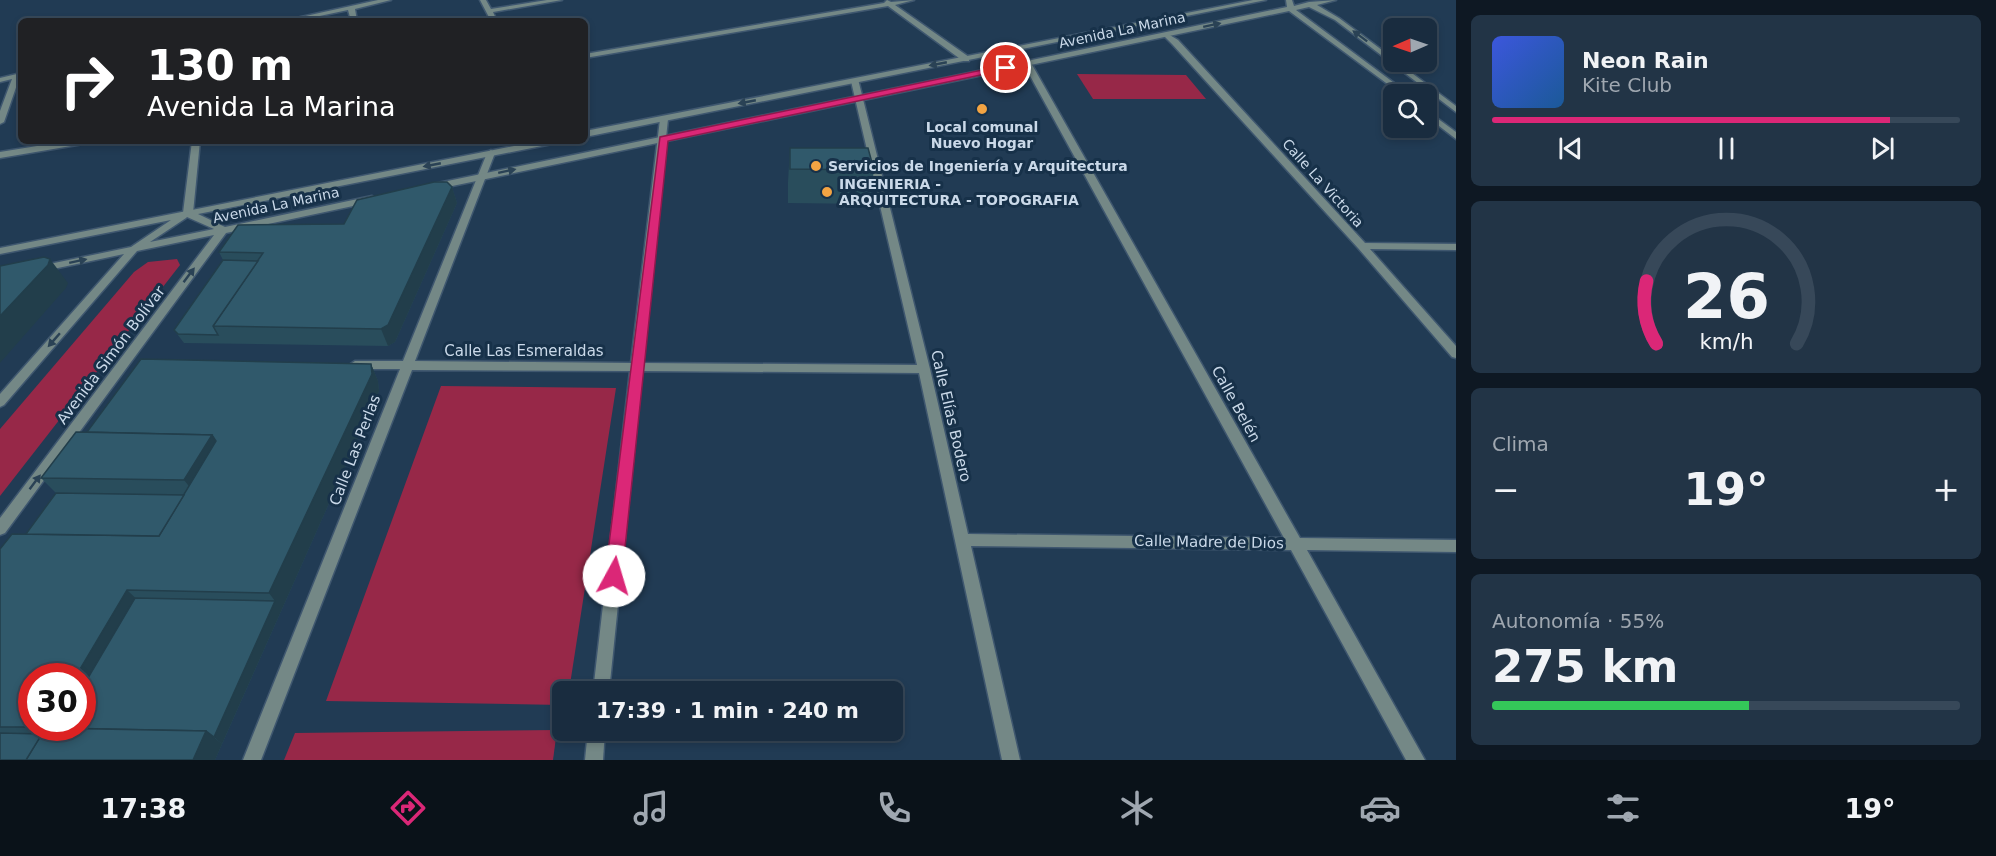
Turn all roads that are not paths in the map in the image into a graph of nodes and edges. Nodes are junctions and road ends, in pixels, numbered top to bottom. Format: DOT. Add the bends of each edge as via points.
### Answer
graph roads {
  1 [pos="388,0"];
  2 [pos="483,0"];
  3 [pos="560,0"];
  4 [pos="911,0"];
  5 [pos="1263,0"];
  6 [pos="1299,0"];
  7 [pos="1333,0"];
  8 [pos="887,2"];
  9 [pos="361,3"];
  10 [pos="1290,4"];
  11 [pos="1310,5"];
  12 [pos="351,8"];
  13 [pos="489,11"];
  14 [pos="301,18"];
  15 [pos="353,18"];
  16 [pos="492,18"];
  17 [pos="1166,34"];
  18 [pos="588,55"];
  19 [pos="966,59"];
  20 [pos="1027,63"];
  21 [pos="18,76"];
  22 [pos="18,78"];
  23 [pos="0,80"];
  24 [pos="855,81"];
  25 [pos="1392,84"];
  26 [pos="861,98"];
  27 [pos="1456,110"];
  28 [pos="664,119"];
  29 [pos="1437,121"];
  30 [pos="0,122"];
  31 [pos="588,133"];
  32 [pos="1456,136"];
  33 [pos="663,139"];
  34 [pos="65,144"];
  35 [pos="196,144"];
  36 [pos="537,144"];
  37 [pos="491,153"];
  38 [pos="0,155"];
  39 [pos="480,177"];
  40 [pos="422,189"];
  41 [pos="387,196"];
  42 [pos="188,213"];
  43 [pos="223,230"];
  44 [pos="1362,246"];
  45 [pos="1456,247"];
  46 [pos="134,249"];
  47 [pos="0,251"];
  48 [pos="22,272"];
  49 [pos="1456,354"];
  50 [pos="347,365"];
  51 [pos="406,366"];
  52 [pos="636,367"];
  53 [pos="924,369"];
  54 [pos="0,402"];
  55 [pos="0,529"];
  56 [pos="962,540"];
  57 [pos="1295,543"];
  58 [pos="1456,546"];
  59 [pos="602,681"];
  60 [pos="596,741"];
  61 [pos="252,760"];
  62 [pos="594,760"];
  63 [pos="1011,760"];
  64 [pos="1416,760"];
  1 -- 9 [label="street"];
  2 -- 13 [label="street"];
  3 -- 13 [label="street"];
  4 -- 8 [label="street"];
  5 -- 19 [label="street, Avenida La Marina"];
  6 -- 11 [label="street"];
  7 -- 11 [label="street, Avenida La Marina"];
  8 -- 18 [label="street"];
  8 -- 19 [label="street"];
  9 -- 12 [label="street"];
  10 -- 11 [label="street, Avenida La Marina"];
  17 -- 10 [label="street, Avenida La Marina, one-way"];
  10 -- 25 [label="street"];
  27 -- 11 [label="street, one-way" via="1337,19"];
  12 -- 14 [label="street"];
  12 -- 15 [label="street"];
  13 -- 16 [label="street"];
  17 -- 20 [label="street, Avenida La Marina"];
  17 -- 44 [label="street, Calle La Victoria"];
  19 -- 24 [label="street, Avenida La Marina, one-way"];
  20 -- 26 [label="street, Avenida La Marina"];
  20 -- 57 [label="street, Calle Belén"];
  21 -- 23 [label="street"];
  22 -- 30 [label="street"];
  24 -- 26 [label="street, Calle Elías Bodero"];
  24 -- 28 [label="street, Avenida La Marina, one-way"];
  26 -- 33 [label="street, Avenida La Marina"];
  26 -- 53 [label="street, Calle Elías Bodero"];
  28 -- 31 [label="street, Avenida La Marina"];
  28 -- 33 [label="street"];
  29 -- 32 [label="street"];
  39 -- 33 [label="street, Avenida La Marina, one-way"];
  33 -- 52 [label="street"];
  34 -- 38 [label="street"];
  35 -- 42 [label="street"];
  36 -- 37 [label="street, Avenida La Marina"];
  37 -- 39 [label="street, Calle Las Perlas"];
  37 -- 42 [label="street, Avenida La Marina, one-way"];
  39 -- 40 [label="street, Avenida La Marina"];
  39 -- 51 [label="street, Calle Las Perlas"];
  41 -- 43 [label="street, Avenida La Marina"];
  42 -- 43 [label="street"];
  42 -- 46 [label="street"];
  42 -- 47 [label="street, Avenida La Marina"];
  43 -- 46 [label="street, Avenida La Marina"];
  55 -- 43 [label="street, Avenida Simón Bolívar, one-way" via="129,364"];
  44 -- 45 [label="street"];
  44 -- 49 [label="street, Calle La Victoria"];
  48 -- 46 [label="street, Avenida La Marina, one-way"];
  46 -- 54 [label="street, one-way"];
  50 -- 51 [label="street, Calle Las Esmeraldas"];
  51 -- 52 [label="street, Calle Las Esmeraldas"];
  51 -- 61 [label="street, Calle Las Perlas"];
  52 -- 53 [label="street, Calle Las Esmeraldas"];
  52 -- 59 [label="street"];
  53 -- 56 [label="street, Calle Elías Bodero"];
  56 -- 57 [label="street, Calle Madre de Dios"];
  56 -- 63 [label="street, Calle Elías Bodero"];
  57 -- 58 [label="street, Calle Madre de Dios"];
  57 -- 64 [label="street, Calle Belén"];
  60 -- 62 [label="street"];
}
